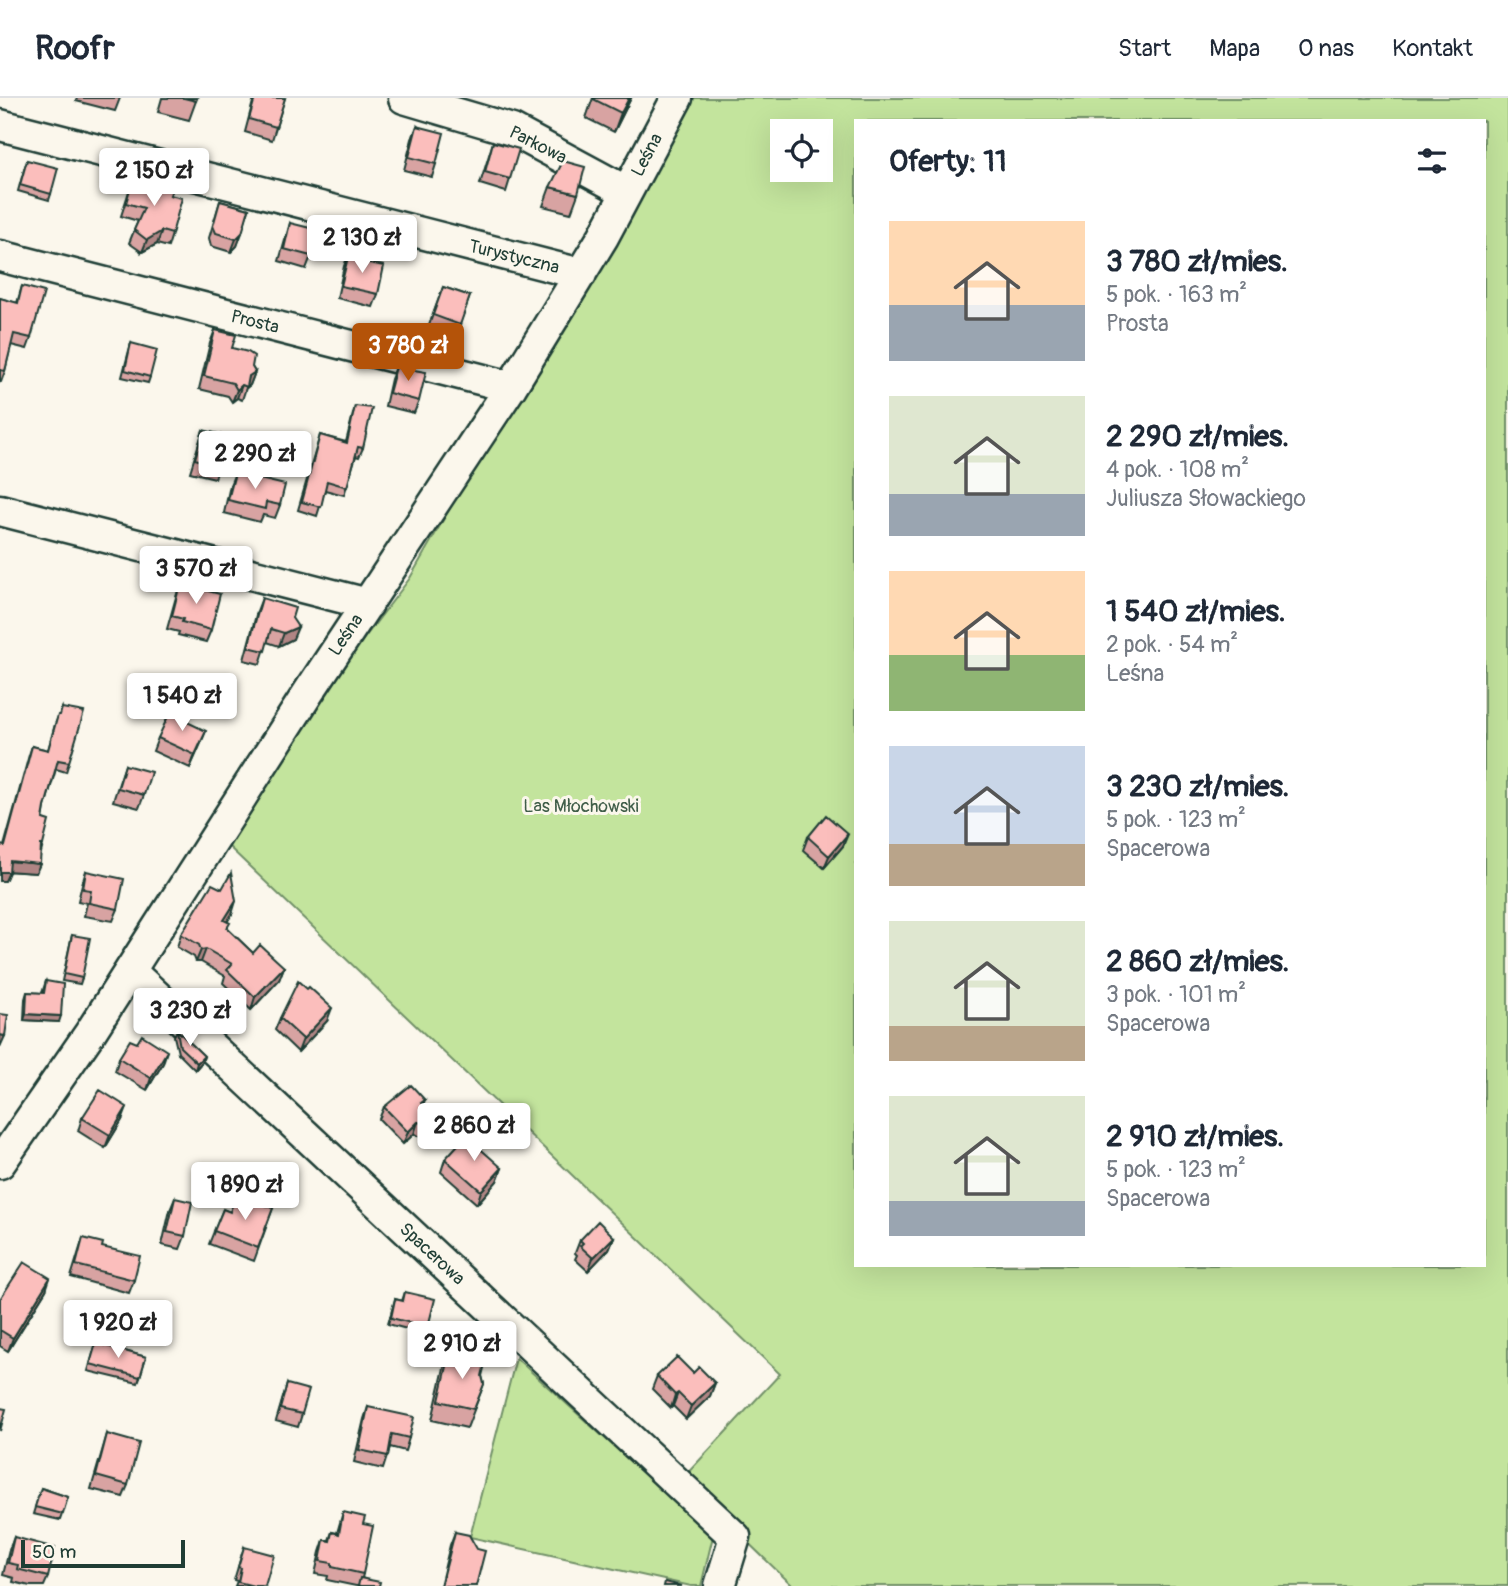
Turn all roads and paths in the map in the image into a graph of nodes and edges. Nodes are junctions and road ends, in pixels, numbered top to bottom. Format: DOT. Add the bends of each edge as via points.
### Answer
graph roads {
  1 [pos="404,98"];
  2 [pos="677,98"];
  3 [pos="0,125"];
  4 [pos="627,192"];
  5 [pos="0,256"];
  6 [pos="581,274"];
  7 [pos="511,387"];
  8 [pos="0,510"];
  9 [pos="368,604"];
  10 [pos="130,971"];
  11 [pos="0,1163"];
  12 [pos="720,1586"];
  1 -- 4 [label="street, Parkowa" via="512,130"];
  2 -- 4 [label="street, Leśna"];
  3 -- 6 [label="street, Turystyczna"];
  4 -- 6 [label="street, Leśna"];
  5 -- 7 [label="street, Prosta"];
  6 -- 7 [label="street, Leśna"];
  7 -- 9 [label="street, Leśna"];
  8 -- 9 [label="street"];
  9 -- 10 [label="street, Leśna"];
  10 -- 11 [label="street, Leśna"];
  10 -- 12 [label="street, Spacerowa" via="735,1537"];
}
